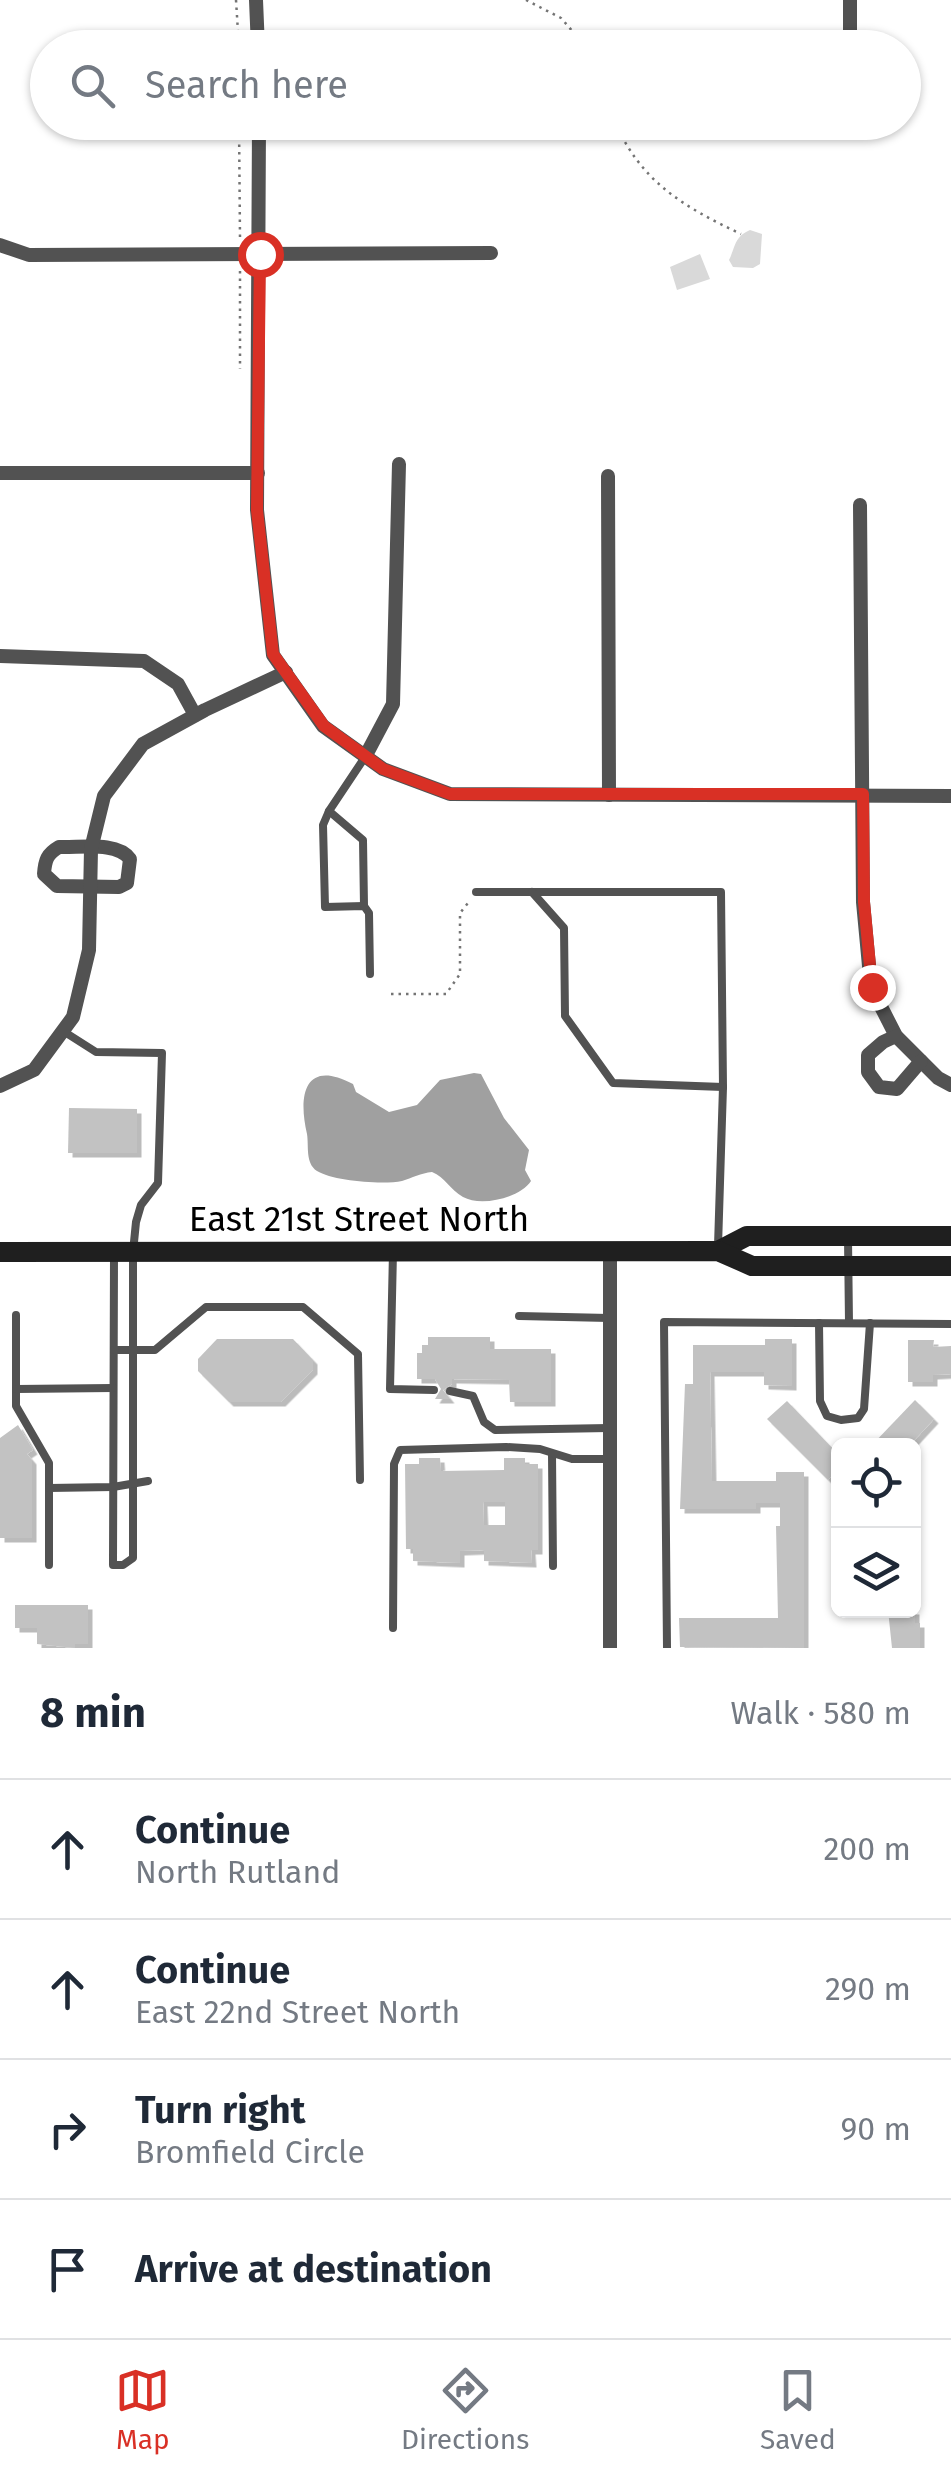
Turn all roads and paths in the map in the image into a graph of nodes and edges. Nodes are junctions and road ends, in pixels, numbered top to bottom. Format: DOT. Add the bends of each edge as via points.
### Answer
graph roads {
  1 [pos="236,0"];
  2 [pos="256,0"];
  3 [pos="526,0"];
  4 [pos="850,0"];
  5 [pos="237,30"];
  6 [pos="257,30"];
  7 [pos="572,30"];
  8 [pos="850,30"];
  9 [pos="259,140"];
  10 [pos="625,140"];
  11 [pos="740,234"];
  12 [pos="1,245"];
  13 [pos="260,254"];
  14 [pos="491,254"];
  15 [pos="399,464"];
  16 [pos="0,472"];
  17 [pos="258,473"];
  18 [pos="608,476"];
  19 [pos="860,506"];
  20 [pos="0,656"];
  21 [pos="286,672"];
  22 [pos="195,715"];
  23 [pos="365,756"];
  24 [pos="863,794"];
  25 [pos="609,795"];
  26 [pos="951,796"];
  27 [pos="328,811"];
  28 [pos="90,848"];
  29 [pos="90,886"];
  30 [pos="476,892"];
  31 [pos="532,892"];
  32 [pos="364,906"];
  33 [pos="370,974"];
  34 [pos="391,994"];
  35 [pos="63,1030"];
  36 [pos="896,1036"];
  37 [pos="921,1062"];
  38 [pos="951,1085"];
  39 [pos="0,1086"];
  40 [pos="723,1088"];
  41 [pos="848,1236"];
  42 [pos="951,1236"];
  43 [pos="718,1251"];
  44 [pos="0,1252"];
  45 [pos="123,1252"];
  46 [pos="392,1252"];
  47 [pos="610,1252"];
  48 [pos="848,1266"];
  49 [pos="951,1266"];
  50 [pos="16,1314"];
  51 [pos="519,1316"];
  52 [pos="610,1318"];
  53 [pos="819,1323"];
  54 [pos="849,1323"];
  55 [pos="870,1323"];
  56 [pos="951,1324"];
  57 [pos="114,1350"];
  58 [pos="133,1350"];
  59 [pos="16,1388"];
  60 [pos="114,1388"];
  61 [pos="434,1390"];
  62 [pos="450,1391"];
  63 [pos="609,1428"];
  64 [pos="552,1454"];
  65 [pos="609,1460"];
  66 [pos="360,1480"];
  67 [pos="148,1481"];
  68 [pos="133,1483"];
  69 [pos="49,1488"];
  70 [pos="113,1488"];
  71 [pos="49,1565"];
  72 [pos="553,1566"];
  73 [pos="393,1628"];
  74 [pos="610,1648"];
  75 [pos="667,1648"];
  1 -- 5 [label="path"];
  2 -- 6 [label="street"];
  3 -- 7 [label="path"];
  4 -- 8 [label="street"];
  9 -- 13 [label="street"];
  10 -- 11 [label="path" via="658,186"];
  12 -- 13 [label="street" via="28,255"];
  13 -- 14 [label="street"];
  13 -- 17 [label="street"];
  15 -- 23 [label="street" via="393,704"];
  16 -- 17 [label="street"];
  17 -- 21 [label="street" via="273,654"];
  18 -- 25 [label="street"];
  19 -- 24 [label="street"];
  20 -- 22 [label="street" via="144,661 178,684"];
  21 -- 22 [label="street"];
  21 -- 23 [label="street" via="324,726"];
  22 -- 28 [label="street" via="143,744 104,796"];
  23 -- 25 [label="street" via="450,794"];
  23 -- 27 [label="lane"];
  24 -- 25 [label="street"];
  24 -- 26 [label="street"];
  24 -- 36 [label="street" via="872,987"];
  27 -- 32 [label="lane" via="363,840"];
  27 -- 32 [label="lane" via="324,907"];
  28 -- 29 [label="street"];
  28 -- 29 [label="street" via="124,852 130,859 127,883"];
  28 -- 29 [label="street" via="59,847 49,853 44,874 57,886"];
  29 -- 35 [label="street" via="90,950"];
  30 -- 31 [label="lane"];
  30 -- 34 [label="path" via="460,913 460,974 446,994"];
  31 -- 40 [label="lane" via="564,928 565,1016 613,1083"];
  31 -- 40 [label="lane" via="721,892"];
  32 -- 33 [label="lane"];
  35 -- 39 [label="street" via="34,1070"];
  35 -- 45 [label="lane" via="96,1052 162,1053 158,1183 141,1205"];
  36 -- 37 [label="street"];
  36 -- 37 [label="street" via="868,1055 868,1072 879,1088 897,1089"];
  37 -- 38 [label="street"];
  40 -- 43 [label="lane"];
  41 -- 42 [label="main road, East 21st Street North"];
  41 -- 43 [label="main road, East 21st Street North" via="748,1236"];
  41 -- 48 [label="lane"];
  43 -- 47 [label="main road, East 21st Street North"];
  43 -- 48 [label="main road, East 21st Street North" via="752,1266"];
  44 -- 45 [label="main road, East 21st Street North"];
  45 -- 46 [label="main road, East 21st Street North"];
  45 -- 57 [label="lane"];
  45 -- 58 [label="lane"];
  46 -- 47 [label="main road, East 21st Street North"];
  46 -- 61 [label="lane" via="390,1389"];
  47 -- 52 [label="street"];
  48 -- 49 [label="main road, East 21st Street North"];
  48 -- 54 [label="lane"];
  50 -- 59 [label="lane"];
  51 -- 52 [label="lane"];
  52 -- 63 [label="street"];
  53 -- 54 [label="lane"];
  53 -- 55 [label="lane" via="820,1401 826,1416 842,1420 858,1418 864,1409"];
  53 -- 75 [label="lane" via="664,1322"];
  54 -- 55 [label="lane"];
  55 -- 56 [label="lane"];
  57 -- 58 [label="lane"];
  57 -- 60 [label="lane"];
  58 -- 66 [label="lane" via="156,1350 206,1307 303,1307 358,1354"];
  58 -- 68 [label="lane"];
  59 -- 60 [label="lane"];
  59 -- 69 [label="lane" via="20,1417 49,1463"];
  60 -- 70 [label="lane"];
  62 -- 63 [label="lane" via="473,1396 495,1430"];
  63 -- 65 [label="street"];
  64 -- 65 [label="lane"];
  64 -- 72 [label="lane"];
  64 -- 73 [label="lane" via="506,1447 400,1450 394,1464"];
  65 -- 74 [label="street"];
  67 -- 68 [label="lane"];
  68 -- 70 [label="lane"];
  68 -- 70 [label="lane" via="133,1558 123,1565 113,1565"];
  69 -- 70 [label="lane"];
  69 -- 71 [label="lane"];
}
